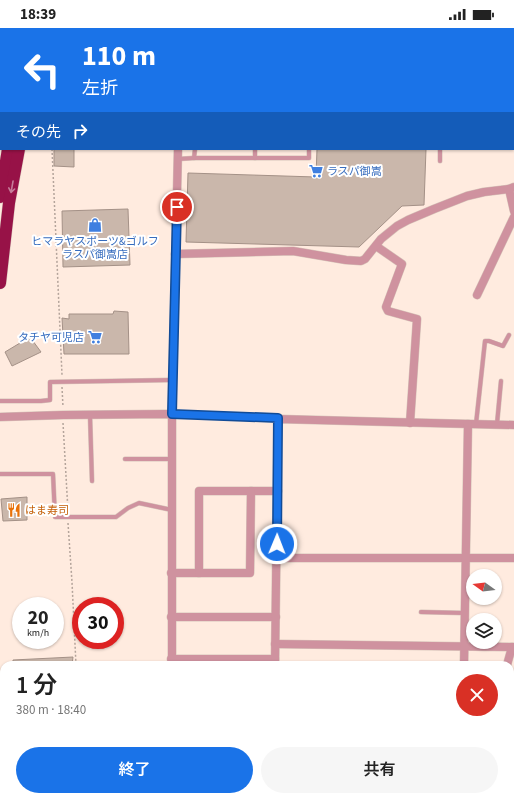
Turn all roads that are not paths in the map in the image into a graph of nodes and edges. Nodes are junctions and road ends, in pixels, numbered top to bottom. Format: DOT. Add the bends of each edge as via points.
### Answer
graph roads {
  1 [pos="8,150"];
  2 [pos="19,150"];
  3 [pos="178,150"];
  4 [pos="195,150"];
  5 [pos="255,150"];
  6 [pos="309,150"];
  7 [pos="440,150"];
  8 [pos="194,158"];
  9 [pos="255,158"];
  10 [pos="178,159"];
  11 [pos="440,161"];
  12 [pos="511,188"];
  13 [pos="0,196"];
  14 [pos="514,211"];
  15 [pos="514,218"];
  16 [pos="376,246"];
  17 [pos="175,254"];
  18 [pos="0,283"];
  19 [pos="477,296"];
  20 [pos="509,335"];
  21 [pos="172,380"];
  22 [pos="501,381"];
  23 [pos="0,401"];
  24 [pos="90,414"];
  25 [pos="172,414"];
  26 [pos="0,417"];
  27 [pos="278,418"];
  28 [pos="410,423"];
  29 [pos="472,424"];
  30 [pos="496,424"];
  31 [pos="514,425"];
  32 [pos="125,459"];
  33 [pos="172,459"];
  34 [pos="0,474"];
  35 [pos="92,481"];
  36 [pos="251,491"];
  37 [pos="278,491"];
  38 [pos="172,510"];
  39 [pos="277,558"];
  40 [pos="465,558"];
  41 [pos="514,558"];
  42 [pos="171,573"];
  43 [pos="200,573"];
  44 [pos="421,612"];
  45 [pos="464,614"];
  46 [pos="171,617"];
  47 [pos="276,617"];
  48 [pos="275,644"];
  49 [pos="464,647"];
  50 [pos="513,647"];
  51 [pos="171,661"];
  52 [pos="275,661"];
  53 [pos="464,661"];
  54 [pos="508,661"];
  1 -- 13 [label="highway"];
  2 -- 18 [label="highway, one-way" via="9,204"];
  3 -- 10 [label="street"];
  4 -- 8 [label="lane"];
  5 -- 9 [label="lane"];
  6 -- 9 [label="lane" via="309,158"];
  7 -- 11 [label="lane"];
  8 -- 9 [label="lane"];
  8 -- 10 [label="lane"];
  10 -- 17 [label="street"];
  12 -- 14 [label="street"];
  12 -- 16 [label="street" via="467,196 408,220 381,239"];
  15 -- 19 [label="street"];
  16 -- 17 [label="street" via="361,261 293,251"];
  16 -- 28 [label="street" via="402,264 386,307 388,311 417,319"];
  17 -- 21 [label="street"];
  20 -- 29 [label="lane" via="503,346 485,341"];
  21 -- 23 [label="lane" via="50,382 50,400"];
  21 -- 25 [label="street"];
  22 -- 30 [label="lane"];
  24 -- 25 [label="street"];
  24 -- 26 [label="street"];
  24 -- 35 [label="lane"];
  25 -- 27 [label="lane"];
  25 -- 33 [label="street"];
  27 -- 28 [label="street"];
  27 -- 37 [label="street"];
  28 -- 29 [label="street"];
  29 -- 30 [label="street"];
  29 -- 40 [label="street"];
  30 -- 31 [label="street"];
  32 -- 33 [label="lane"];
  33 -- 38 [label="street"];
  34 -- 38 [label="lane" via="53,474 55,516 116,517 139,503"];
  36 -- 37 [label="street"];
  36 -- 43 [label="street" via="250,573"];
  36 -- 43 [label="street" via="200,491"];
  37 -- 39 [label="street"];
  38 -- 42 [label="street"];
  39 -- 40 [label="street"];
  39 -- 47 [label="street"];
  40 -- 41 [label="street"];
  40 -- 45 [label="street"];
  42 -- 43 [label="street"];
  42 -- 46 [label="street"];
  44 -- 45 [label="lane"];
  45 -- 49 [label="street"];
  46 -- 47 [label="street"];
  46 -- 51 [label="street"];
  47 -- 48 [label="street"];
  48 -- 49 [label="street"];
  48 -- 52 [label="street"];
  49 -- 50 [label="street"];
  49 -- 53 [label="street"];
  50 -- 54 [label="street"];
}
